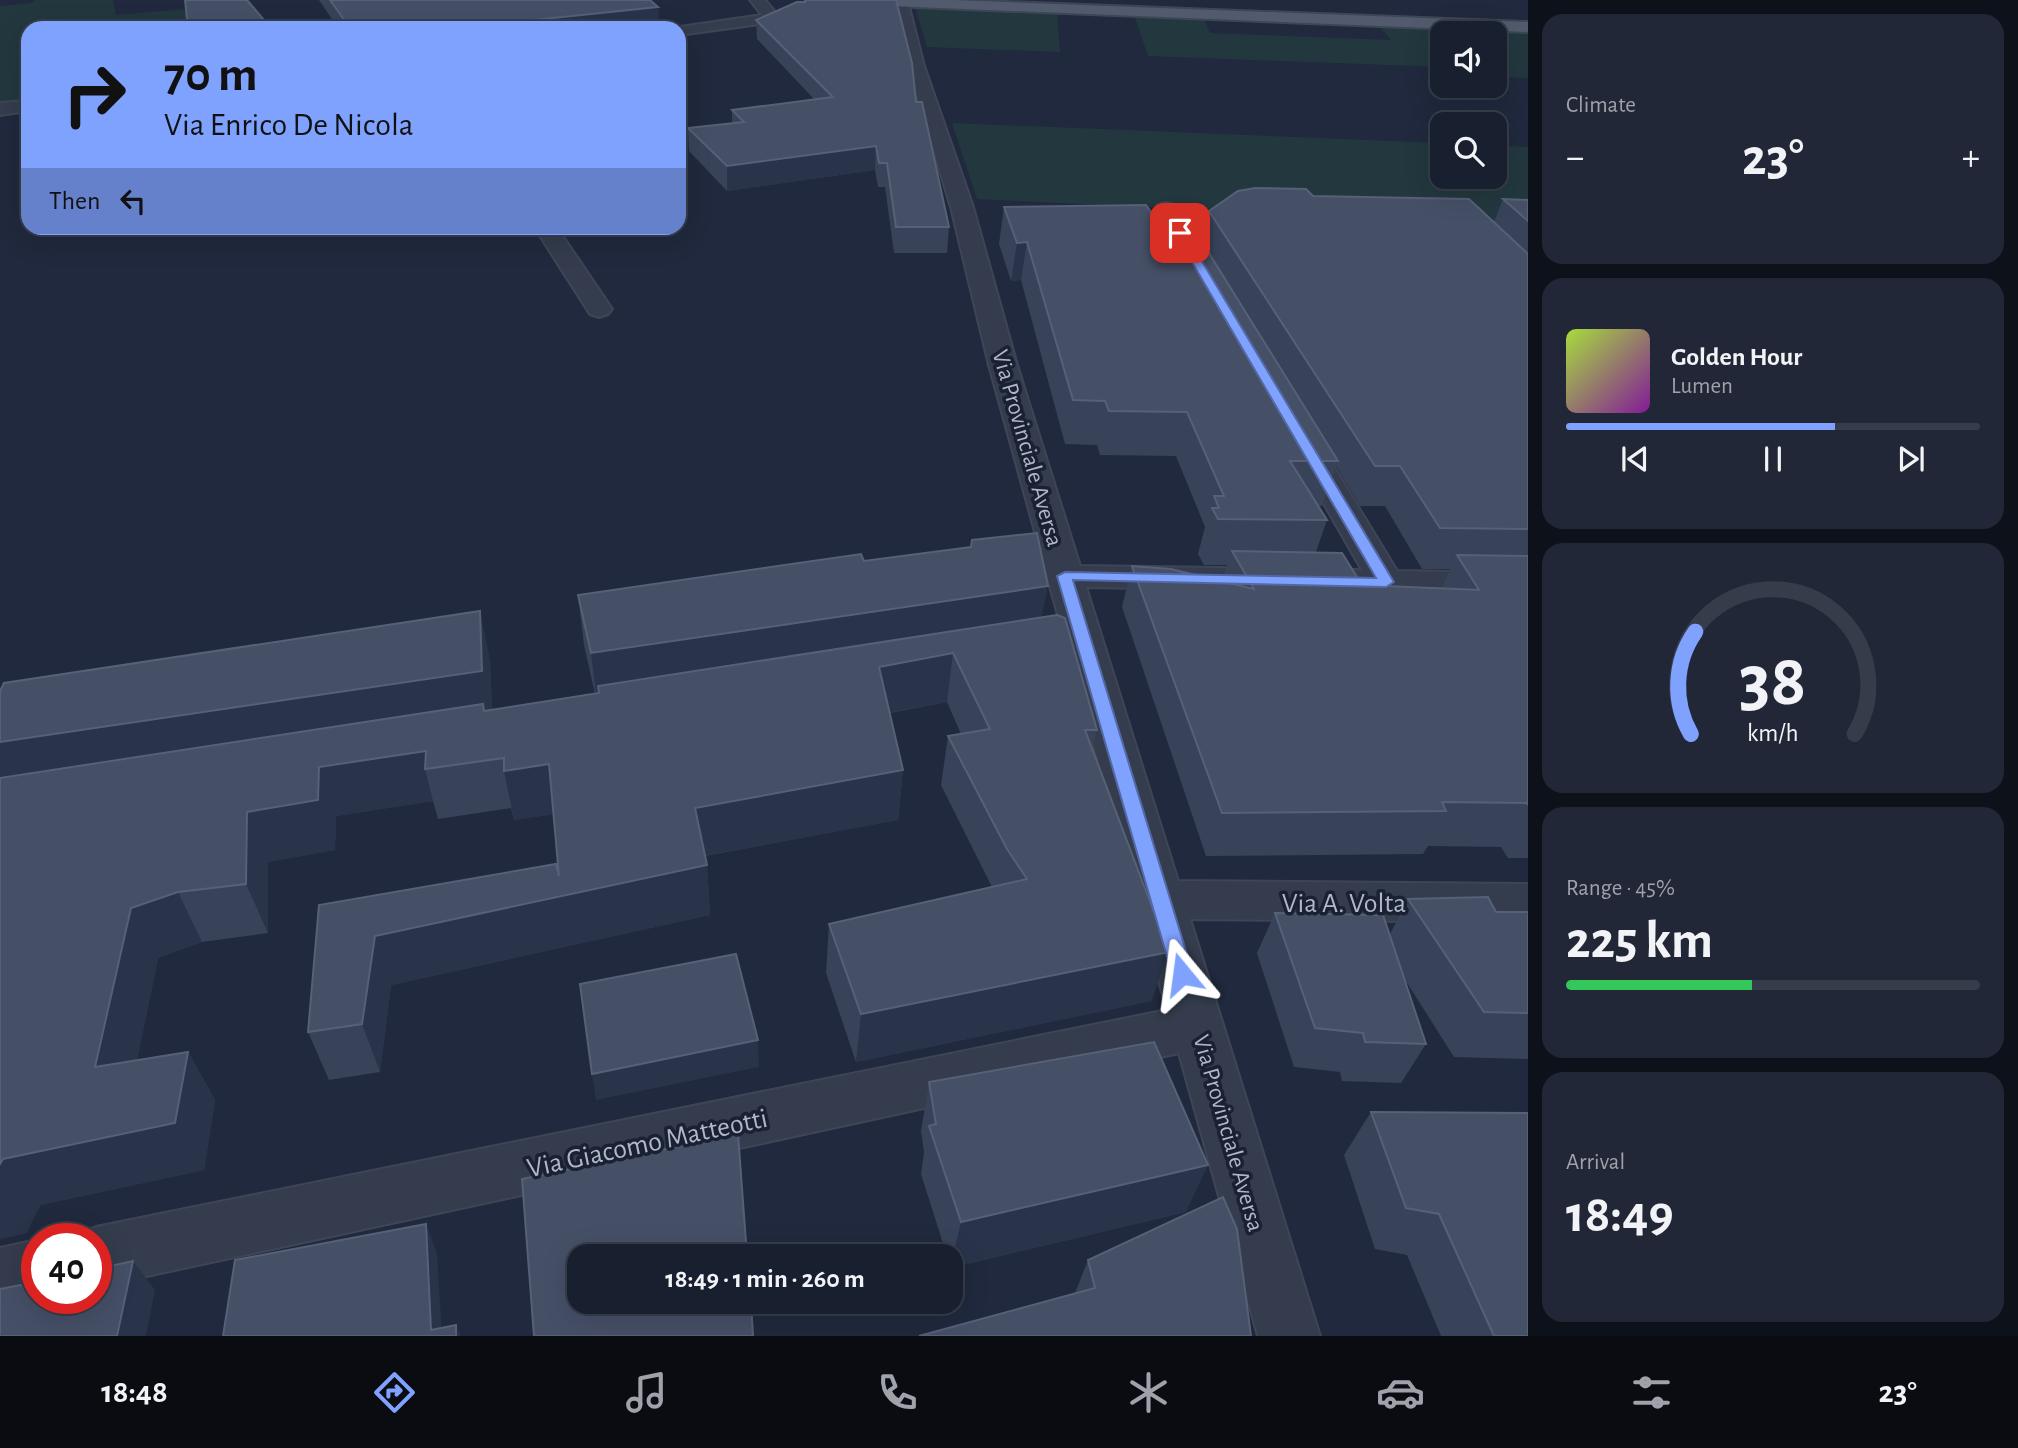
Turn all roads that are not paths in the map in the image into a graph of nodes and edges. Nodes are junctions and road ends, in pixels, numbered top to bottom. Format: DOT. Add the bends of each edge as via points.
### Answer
graph roads {
  1 [pos="757,0"];
  2 [pos="843,0"];
  3 [pos="901,3"];
  4 [pos="1528,27"];
  5 [pos="686,29"];
  6 [pos="21,107"];
  7 [pos="0,109"];
  8 [pos="1166,210"];
  9 [pos="551,235"];
  10 [pos="1216,293"];
  11 [pos="599,309"];
  12 [pos="1293,424"];
  13 [pos="1065,576"];
  14 [pos="1386,582"];
  15 [pos="1528,584"];
  16 [pos="1085,643"];
  17 [pos="1044,650"];
  18 [pos="1161,900"];
  19 [pos="1528,903"];
  20 [pos="1198,1026"];
  21 [pos="112,1254"];
  22 [pos="21,1273"];
  23 [pos="0,1278"];
  24 [pos="1289,1336"];
  1 -- 5 [label="street" via="769,19"];
  2 -- 3 [label="main road"];
  3 -- 4 [label="main road"];
  3 -- 13 [label="street, Via Provinciale Aversa"];
  6 -- 7 [label="street"];
  8 -- 10 [label="street"];
  9 -- 11 [label="street"];
  12 -- 14 [label="street"];
  13 -- 14 [label="street"];
  13 -- 16 [label="street, Via Provinciale Aversa"];
  14 -- 15 [label="street"];
  16 -- 17 [label="street"];
  16 -- 18 [label="street, Via Provinciale Aversa"];
  18 -- 19 [label="street, Via A. Volta"];
  18 -- 20 [label="street, Via Provinciale Aversa"];
  20 -- 21 [label="street, Via Giacomo Matteotti"];
  20 -- 24 [label="street, Via Provinciale Aversa"];
  22 -- 23 [label="street"];
}
